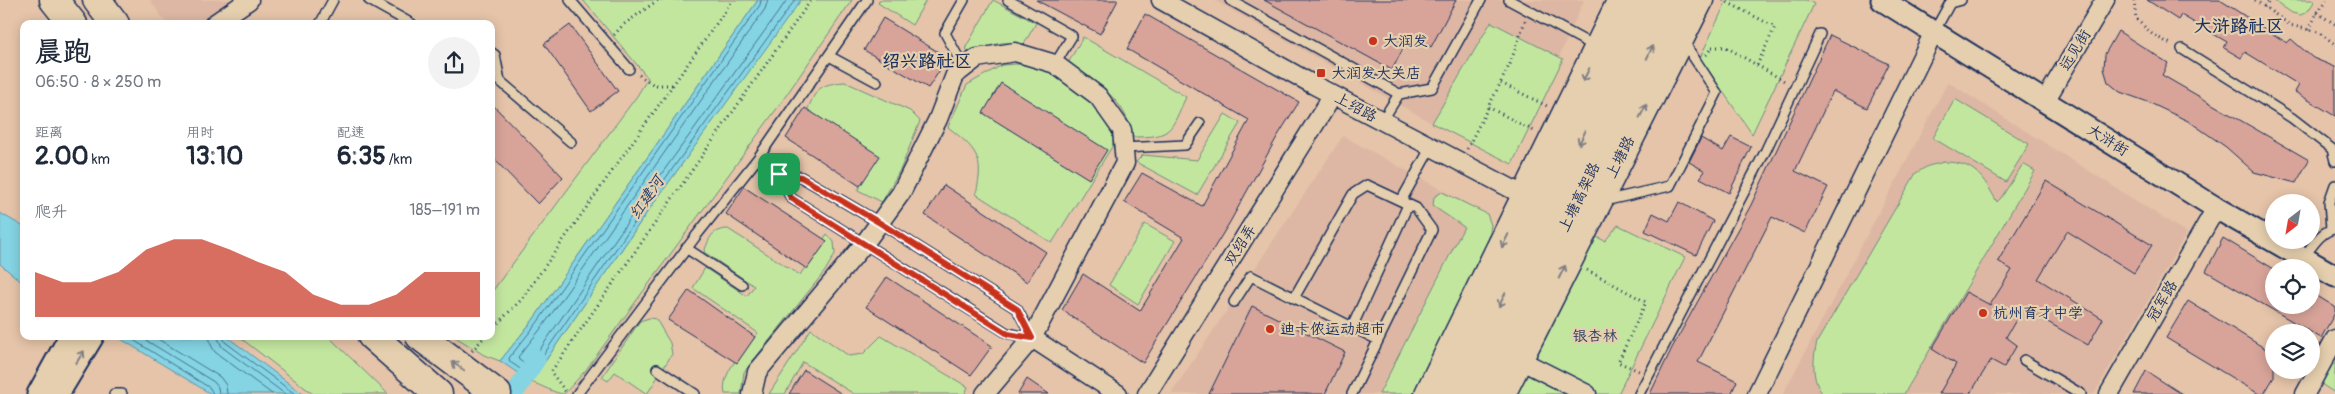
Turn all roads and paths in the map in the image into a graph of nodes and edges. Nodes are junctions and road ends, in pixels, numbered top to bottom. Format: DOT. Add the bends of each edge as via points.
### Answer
graph roads {
  1 [pos="54,0"];
  2 [pos="97,0"];
  3 [pos="249,0"];
  4 [pos="333,0"];
  5 [pos="369,0"];
  6 [pos="570,0"];
  7 [pos="658,0"];
  8 [pos="733,0"];
  9 [pos="811,0"];
  10 [pos="867,0"];
  11 [pos="964,0"];
  12 [pos="1008,0"];
  13 [pos="1161,0"];
  14 [pos="1230,0"];
  15 [pos="1481,0"];
  16 [pos="1509,0"];
  17 [pos="1622,0"];
  18 [pos="1649,0"];
  19 [pos="1676,0"];
  20 [pos="1698,0"];
  21 [pos="1723,0"];
  22 [pos="1882,0"];
  23 [pos="1961,0"];
  24 [pos="2105,0"];
  25 [pos="2134,0"];
  26 [pos="2255,0"];
  27 [pos="2271,0"];
  28 [pos="2327,0"];
  29 [pos="2264,7"];
  30 [pos="1529,11"];
  31 [pos="2316,13"];
  32 [pos="69,20"];
  33 [pos="112,20"];
  34 [pos="220,20"];
  35 [pos="322,20"];
  36 [pos="405,20"];
  37 [pos="2335,24"];
  38 [pos="2309,30"];
  39 [pos="1934,32"];
  40 [pos="1820,34"];
  41 [pos="1680,36"];
  42 [pos="606,43"];
  43 [pos="2335,44"];
  44 [pos="1599,48"];
  45 [pos="2182,49"];
  46 [pos="495,56"];
  47 [pos="829,56"];
  48 [pos="1055,64"];
  49 [pos="1757,64"];
  50 [pos="1699,65"];
  51 [pos="629,69"];
  52 [pos="960,71"];
  53 [pos="877,82"];
  54 [pos="1500,83"];
  55 [pos="673,85"];
  56 [pos="1796,87"];
  57 [pos="1399,94"];
  58 [pos="1333,95"];
  59 [pos="2044,101"];
  60 [pos="1488,107"];
  61 [pos="1567,115"];
  62 [pos="1382,121"];
  63 [pos="1200,123"];
  64 [pos="572,142"];
  65 [pos="1554,142"];
  66 [pos="1431,147"];
  67 [pos="1124,148"];
  68 [pos="758,158"];
  69 [pos="2335,161"];
  70 [pos="1460,162"];
  71 [pos="779,174"];
  72 [pos="2335,185"];
  73 [pos="1527,197"];
  74 [pos="1404,203"];
  75 [pos="1596,203"];
  76 [pos="2216,208"];
  77 [pos="880,223"];
  78 [pos="2333,229"];
  79 [pos="864,244"];
  80 [pos="686,248"];
  81 [pos="2303,258"];
  82 [pos="1568,260"];
  83 [pos="2335,276"];
  84 [pos="742,285"];
  85 [pos="1294,298"];
  86 [pos="1234,302"];
  87 [pos="495,326"];
  88 [pos="1352,327"];
  89 [pos="1032,338"];
  90 [pos="2335,339"];
  91 [pos="69,340"];
  92 [pos="90,340"];
  93 [pos="377,340"];
  94 [pos="425,340"];
  95 [pos="1378,340"];
  96 [pos="1518,359"];
  97 [pos="2024,360"];
  98 [pos="657,369"];
  99 [pos="1648,376"];
  100 [pos="60,380"];
  101 [pos="38,394"];
  102 [pos="114,394"];
  103 [pos="122,394"];
  104 [pos="438,394"];
  105 [pos="497,394"];
  106 [pos="567,394"];
  107 [pos="577,394"];
  108 [pos="695,394"];
  109 [pos="752,394"];
  110 [pos="984,394"];
  111 [pos="1118,394"];
  112 [pos="1147,394"];
  113 [pos="1352,394"];
  114 [pos="1429,394"];
  115 [pos="1456,394"];
  116 [pos="1482,394"];
  117 [pos="1501,394"];
  118 [pos="1587,394"];
  119 [pos="1639,394"];
  120 [pos="1756,394"];
  121 [pos="2081,394"];
  122 [pos="2109,394"];
  123 [pos="2305,394"];
  1 -- 32 [label="main road"];
  2 -- 33 [label="main road"];
  3 -- 34 [label="street"];
  4 -- 35 [label="lane"];
  5 -- 36 [label="lane"];
  6 -- 42 [label="lane"];
  7 -- 42 [label="path" via="623,25"];
  8 -- 55 [label="path"];
  9 -- 106 [label="path" via="551,372"];
  10 -- 47 [label="lane"];
  11 -- 52 [label="lane" via="945,33 957,55"];
  12 -- 48 [label="lane" via="1072,36"];
  13 -- 58 [label="street, 上绍路"];
  14 -- 57 [label="lane"];
  15 -- 57 [label="lane" via="1432,88"];
  16 -- 30 [label="lane"];
  17 -- 44 [label="main road"];
  18 -- 115 [label="main road, 上塘高架路, one-way"];
  116 -- 19 [label="main road, 上塘高架路, one-way"];
  20 -- 41 [label="main road, 上塘路"];
  21 -- 49 [label="path" via="1775,27"];
  22 -- 39 [label="street, 大浒街"];
  23 -- 39 [label="lane" via="1950,3"];
  24 -- 59 [label="street, 远见街"];
  25 -- 45 [label="path" via="2136,19 2153,35"];
  26 -- 29 [label="path"];
  27 -- 29 [label="path"];
  28 -- 31 [label="path"];
  29 -- 38 [label="path" via="2290,25"];
  30 -- 44 [label="lane"];
  30 -- 54 [label="path"];
  31 -- 37 [label="path"];
  31 -- 38 [label="path"];
  38 -- 43 [label="path" via="2318,32"];
  39 -- 59 [label="street, 大浒街"];
  39 -- 120 [label="street"];
  40 -- 56 [label="lane"];
  41 -- 50 [label="lane"];
  75 -- 41 [label="main road, 上塘路, one-way"];
  42 -- 51 [label="lane"];
  44 -- 61 [label="main road, one-way"];
  45 -- 69 [label="lane" via="2292,118 2332,148"];
  46 -- 64 [label="lane" via="500,81"];
  47 -- 53 [label="lane"];
  47 -- 68 [label="lane"];
  48 -- 52 [label="street" via="1015,52 978,58"];
  48 -- 67 [label="street" via="1098,96 1122,130"];
  49 -- 50 [label="path" via="1726,47 1712,47"];
  49 -- 56 [label="path"];
  50 -- 75 [label="lane" via="1717,93 1670,186"];
  51 -- 55 [label="path" via="654,85"];
  52 -- 77 [label="street" via="954,75 938,119 902,193"];
  54 -- 60 [label="path"];
  54 -- 61 [label="path"];
  55 -- 87 [label="path" via="521,300"];
  56 -- 99 [label="lane"];
  57 -- 62 [label="lane"];
  58 -- 62 [label="street, 上绍路"];
  58 -- 112 [label="street, 双绍弄"];
  59 -- 76 [label="street, 大浒街"];
  60 -- 65 [label="path"];
  60 -- 70 [label="path"];
  61 -- 65 [label="main road"];
  62 -- 66 [label="street, 上绍路"];
  63 -- 67 [label="lane" via="1185,145"];
  65 -- 73 [label="main road"];
  66 -- 70 [label="street, 上绍路"];
  66 -- 74 [label="lane"];
  67 -- 89 [label="street" via="1125,163"];
  68 -- 71 [label="lane"];
  68 -- 80 [label="lane"];
  70 -- 73 [label="street, 上绍路"];
  71 -- 77 [label="lane" via="801,177"];
  71 -- 79 [label="lane" via="791,198"];
  72 -- 78 [label="lane" via="2329,202"];
  73 -- 114 [label="main road, one-way"];
  74 -- 85 [label="lane" via="1367,185 1353,194"];
  74 -- 88 [label="lane"];
  74 -- 95 [label="lane" via="1416,208 1432,230"];
  75 -- 82 [label="main road, 上塘路"];
  76 -- 81 [label="street, 大浒街"];
  76 -- 122 [label="street, 冠军路"];
  77 -- 79 [label="street"];
  77 -- 89 [label="lane" via="1017,309"];
  78 -- 81 [label="lane" via="2316,240"];
  79 -- 89 [label="lane" via="1008,334"];
  79 -- 109 [label="street" via="757,372"];
  80 -- 84 [label="lane"];
  80 -- 107 [label="lane"];
  81 -- 83 [label="street, 大浒街"];
  96 -- 82 [label="main road, 上塘路, one-way"];
  82 -- 99 [label="path" via="1646,302 1618,362"];
  85 -- 86 [label="lane" via="1251,276"];
  85 -- 88 [label="lane"];
  88 -- 95 [label="lane"];
  89 -- 110 [label="street"];
  89 -- 111 [label="street"];
  90 -- 123 [label="street"];
  91 -- 100 [label="street"];
  100 -- 92 [label="street, one-way"];
  93 -- 104 [label="main road"];
  105 -- 94 [label="main road, one-way"];
  95 -- 113 [label="lane"];
  96 -- 117 [label="main road, 上塘路"];
  96 -- 118 [label="street"];
  97 -- 121 [label="lane"];
  98 -- 108 [label="lane"];
  99 -- 119 [label="lane"];
  100 -- 101 [label="street"];
  102 -- 103 [label="lane"];
}
